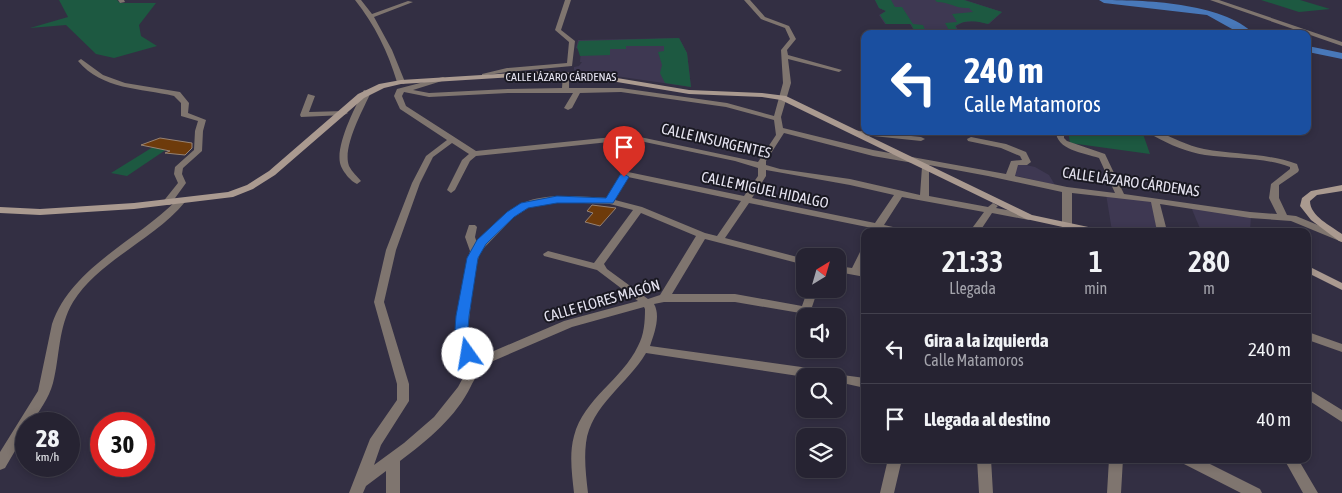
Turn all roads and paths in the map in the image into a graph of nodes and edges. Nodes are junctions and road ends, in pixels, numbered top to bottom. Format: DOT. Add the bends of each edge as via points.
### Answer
graph roads {
  1 [pos="358,0"];
  2 [pos="404,0"];
  3 [pos="568,0"];
  4 [pos="747,0"];
  5 [pos="1213,0"];
  6 [pos="371,16"];
  7 [pos="1301,30"];
  8 [pos="1311,33"];
  9 [pos="1342,44"];
  10 [pos="784,56"];
  11 [pos="81,61"];
  12 [pos="839,70"];
  13 [pos="566,74"];
  14 [pos="484,75"];
  15 [pos="443,79"];
  16 [pos="402,86"];
  17 [pos="565,90"];
  18 [pos="578,90"];
  19 [pos="367,92"];
  20 [pos="311,96"];
  21 [pos="783,98"];
  22 [pos="568,108"];
  23 [pos="344,113"];
  24 [pos="777,119"];
  25 [pos="780,130"];
  26 [pos="854,132"];
  27 [pos="861,133"];
  28 [pos="883,135"];
  29 [pos="1060,135"];
  30 [pos="1159,135"];
  31 [pos="971,138"];
  32 [pos="453,139"];
  33 [pos="613,139"];
  34 [pos="921,139"];
  35 [pos="474,154"];
  36 [pos="912,160"];
  37 [pos="763,167"];
  38 [pos="926,167"];
  39 [pos="625,174"];
  40 [pos="1010,177"];
  41 [pos="356,181"];
  42 [pos="1342,188"];
  43 [pos="451,190"];
  44 [pos="1067,190"];
  45 [pos="899,194"];
  46 [pos="1121,196"];
  47 [pos="924,198"];
  48 [pos="1155,200"];
  49 [pos="610,201"];
  50 [pos="746,201"];
  51 [pos="174,202"];
  52 [pos="998,202"];
  53 [pos="639,209"];
  54 [pos="0,210"];
  55 [pos="989,210"];
  56 [pos="1282,216"];
  57 [pos="1029,217"];
  58 [pos="472,227"];
  59 [pos="871,228"];
  60 [pos="877,228"];
  61 [pos="977,228"];
  62 [pos="1064,228"];
  63 [pos="1067,228"];
  64 [pos="1161,228"];
  65 [pos="702,235"];
  66 [pos="1342,239"];
  67 [pos="719,240"];
  68 [pos="475,251"];
  69 [pos="548,254"];
  70 [pos="796,260"];
  71 [pos="601,268"];
  72 [pos="846,270"];
  73 [pos="1311,271"];
  74 [pos="860,273"];
  75 [pos="1342,287"];
  76 [pos="664,298"];
  77 [pos="810,298"];
  78 [pos="647,303"];
  79 [pos="1311,337"];
  80 [pos="1342,348"];
  81 [pos="644,349"];
  82 [pos="472,365"];
  83 [pos="796,371"];
  84 [pos="846,379"];
  85 [pos="861,382"];
  86 [pos="1311,396"];
  87 [pos="1342,417"];
  88 [pos="393,458"];
  89 [pos="894,463"];
  90 [pos="984,463"];
  91 [pos="1116,463"];
  92 [pos="1195,463"];
  93 [pos="1293,463"];
  94 [pos="0,464"];
  95 [pos="358,487"];
  96 [pos="392,493"];
  97 [pos="580,493"];
  98 [pos="887,493"];
  99 [pos="986,493"];
  100 [pos="1114,493"];
  101 [pos="1255,493"];
  102 [pos="1311,493"];
  1 -- 6 [label="street"];
  2 -- 6 [label="street" via="411,2"];
  3 -- 14 [label="street" via="558,30 572,41 570,65"];
  4 -- 10 [label="street" via="763,18 788,29 793,39 784,50"];
  5 -- 7 [label="street"];
  6 -- 16 [label="street" via="396,64"];
  8 -- 9 [label="street"];
  10 -- 12 [label="street"];
  10 -- 21 [label="street" via="787,83"];
  11 -- 51 [label="street" via="88,69 111,80 178,94 185,103 184,114 202,120 198,151 179,167 182,183"];
  13 -- 14 [label="main road"];
  13 -- 17 [label="street"];
  13 -- 21 [label="main road" via="689,92"];
  14 -- 15 [label="main road"];
  15 -- 16 [label="street"];
  16 -- 17 [label="street, CALLE LÁZARO CÁRDENAS" via="429,95"];
  16 -- 19 [label="main road"];
  16 -- 32 [label="street" via="398,96 406,110"];
  17 -- 18 [label="street, CALLE LÁZARO CÁRDENAS"];
  18 -- 22 [label="street"];
  18 -- 24 [label="street, CALLE LÁZARO CÁRDENAS" via="621,90 727,105"];
  19 -- 23 [label="main road"];
  19 -- 41 [label="street" via="347,136 343,158"];
  20 -- 23 [label="street" via="304,115"];
  21 -- 24 [label="street"];
  21 -- 26 [label="main road"];
  23 -- 51 [label="main road" via="272,173 250,187 221,197"];
  24 -- 25 [label="street"];
  25 -- 36 [label="street, CALLE LÁZARO CÁRDENAS" via="851,149"];
  25 -- 37 [label="street" via="778,139 762,161"];
  26 -- 27 [label="street"];
  26 -- 36 [label="main road"];
  28 -- 34 [label="street"];
  29 -- 46 [label="street" via="1064,143 1102,156"];
  30 -- 56 [label="street" via="1202,152 1294,166 1295,170 1276,184 1274,198"];
  31 -- 40 [label="street" via="1023,154 1027,162 1014,163"];
  32 -- 35 [label="street"];
  32 -- 95 [label="street" via="432,154 416,184 391,250 380,302 403,384 403,401 375,443"];
  33 -- 35 [label="street, CALLE INSURGENTES"];
  33 -- 37 [label="street, CALLE INSURGENTES" via="650,142"];
  33 -- 39 [label="street" via="615,160"];
  35 -- 43 [label="street" via="466,160"];
  36 -- 38 [label="main road"];
  36 -- 40 [label="street, CALLE LÁZARO CÁRDENAS"];
  37 -- 45 [label="street, CALLE INSURGENTES"];
  37 -- 50 [label="street" via="762,176"];
  38 -- 47 [label="street"];
  38 -- 52 [label="main road"];
  39 -- 49 [label="street"];
  39 -- 50 [label="street, CALLE MIGUEL HIDALGO"];
  40 -- 44 [label="street, CALLE LÁZARO CÁRDENAS"];
  42 -- 66 [label="main road" via="1314,192 1305,200 1305,206 1314,218"];
  44 -- 46 [label="street, CALLE LÁZARO CÁRDENAS"];
  44 -- 63 [label="street"];
  45 -- 47 [label="street, CALLE INSURGENTES"];
  45 -- 60 [label="street"];
  46 -- 48 [label="street, CALLE LÁZARO CÁRDENAS"];
  47 -- 55 [label="street, CALLE INSURGENTES"];
  48 -- 56 [label="street, CALLE LÁZARO CÁRDENAS" via="1250,215"];
  48 -- 64 [label="street"];
  49 -- 53 [label="street"];
  49 -- 68 [label="street" via="557,199 524,205"];
  50 -- 59 [label="street, CALLE MIGUEL HIDALGO"];
  50 -- 67 [label="street"];
  51 -- 54 [label="main road" via="40,212"];
  51 -- 94 [label="street" via="154,228 88,280 66,304 57,329 44,392"];
  52 -- 55 [label="street"];
  52 -- 57 [label="main road"];
  53 -- 65 [label="street"];
  53 -- 71 [label="street" via="601,259"];
  55 -- 57 [label="street, CALLE INSURGENTES"];
  55 -- 61 [label="street"];
  56 -- 66 [label="street, CALLE LÁZARO CÁRDENAS" via="1304,221"];
  57 -- 62 [label="main road, CALLE INSURGENTES"];
  58 -- 68 [label="street" via="470,237"];
  65 -- 67 [label="street"];
  65 -- 76 [label="street"];
  67 -- 70 [label="street"];
  68 -- 82 [label="street" via="462,329"];
  69 -- 71 [label="street"];
  71 -- 78 [label="street"];
  72 -- 74 [label="street"];
  73 -- 75 [label="main road"];
  76 -- 77 [label="street, CALLE FLORES MAGÓN" via="735,298 806,310"];
  76 -- 78 [label="street, CALLE FLORES MAGÓN"];
  78 -- 81 [label="street" via="652,314"];
  78 -- 82 [label="street, CALLE FLORES MAGÓN" via="568,324"];
  79 -- 80 [label="street"];
  81 -- 83 [label="street"];
  81 -- 97 [label="street" via="583,427 578,457"];
  82 -- 88 [label="street" via="468,380 445,416"];
  84 -- 85 [label="street"];
  86 -- 87 [label="street"];
  88 -- 95 [label="street"];
  88 -- 96 [label="street"];
  89 -- 98 [label="street"];
  90 -- 99 [label="street"];
  91 -- 100 [label="street"];
  92 -- 101 [label="street"];
  93 -- 102 [label="street"];
}
